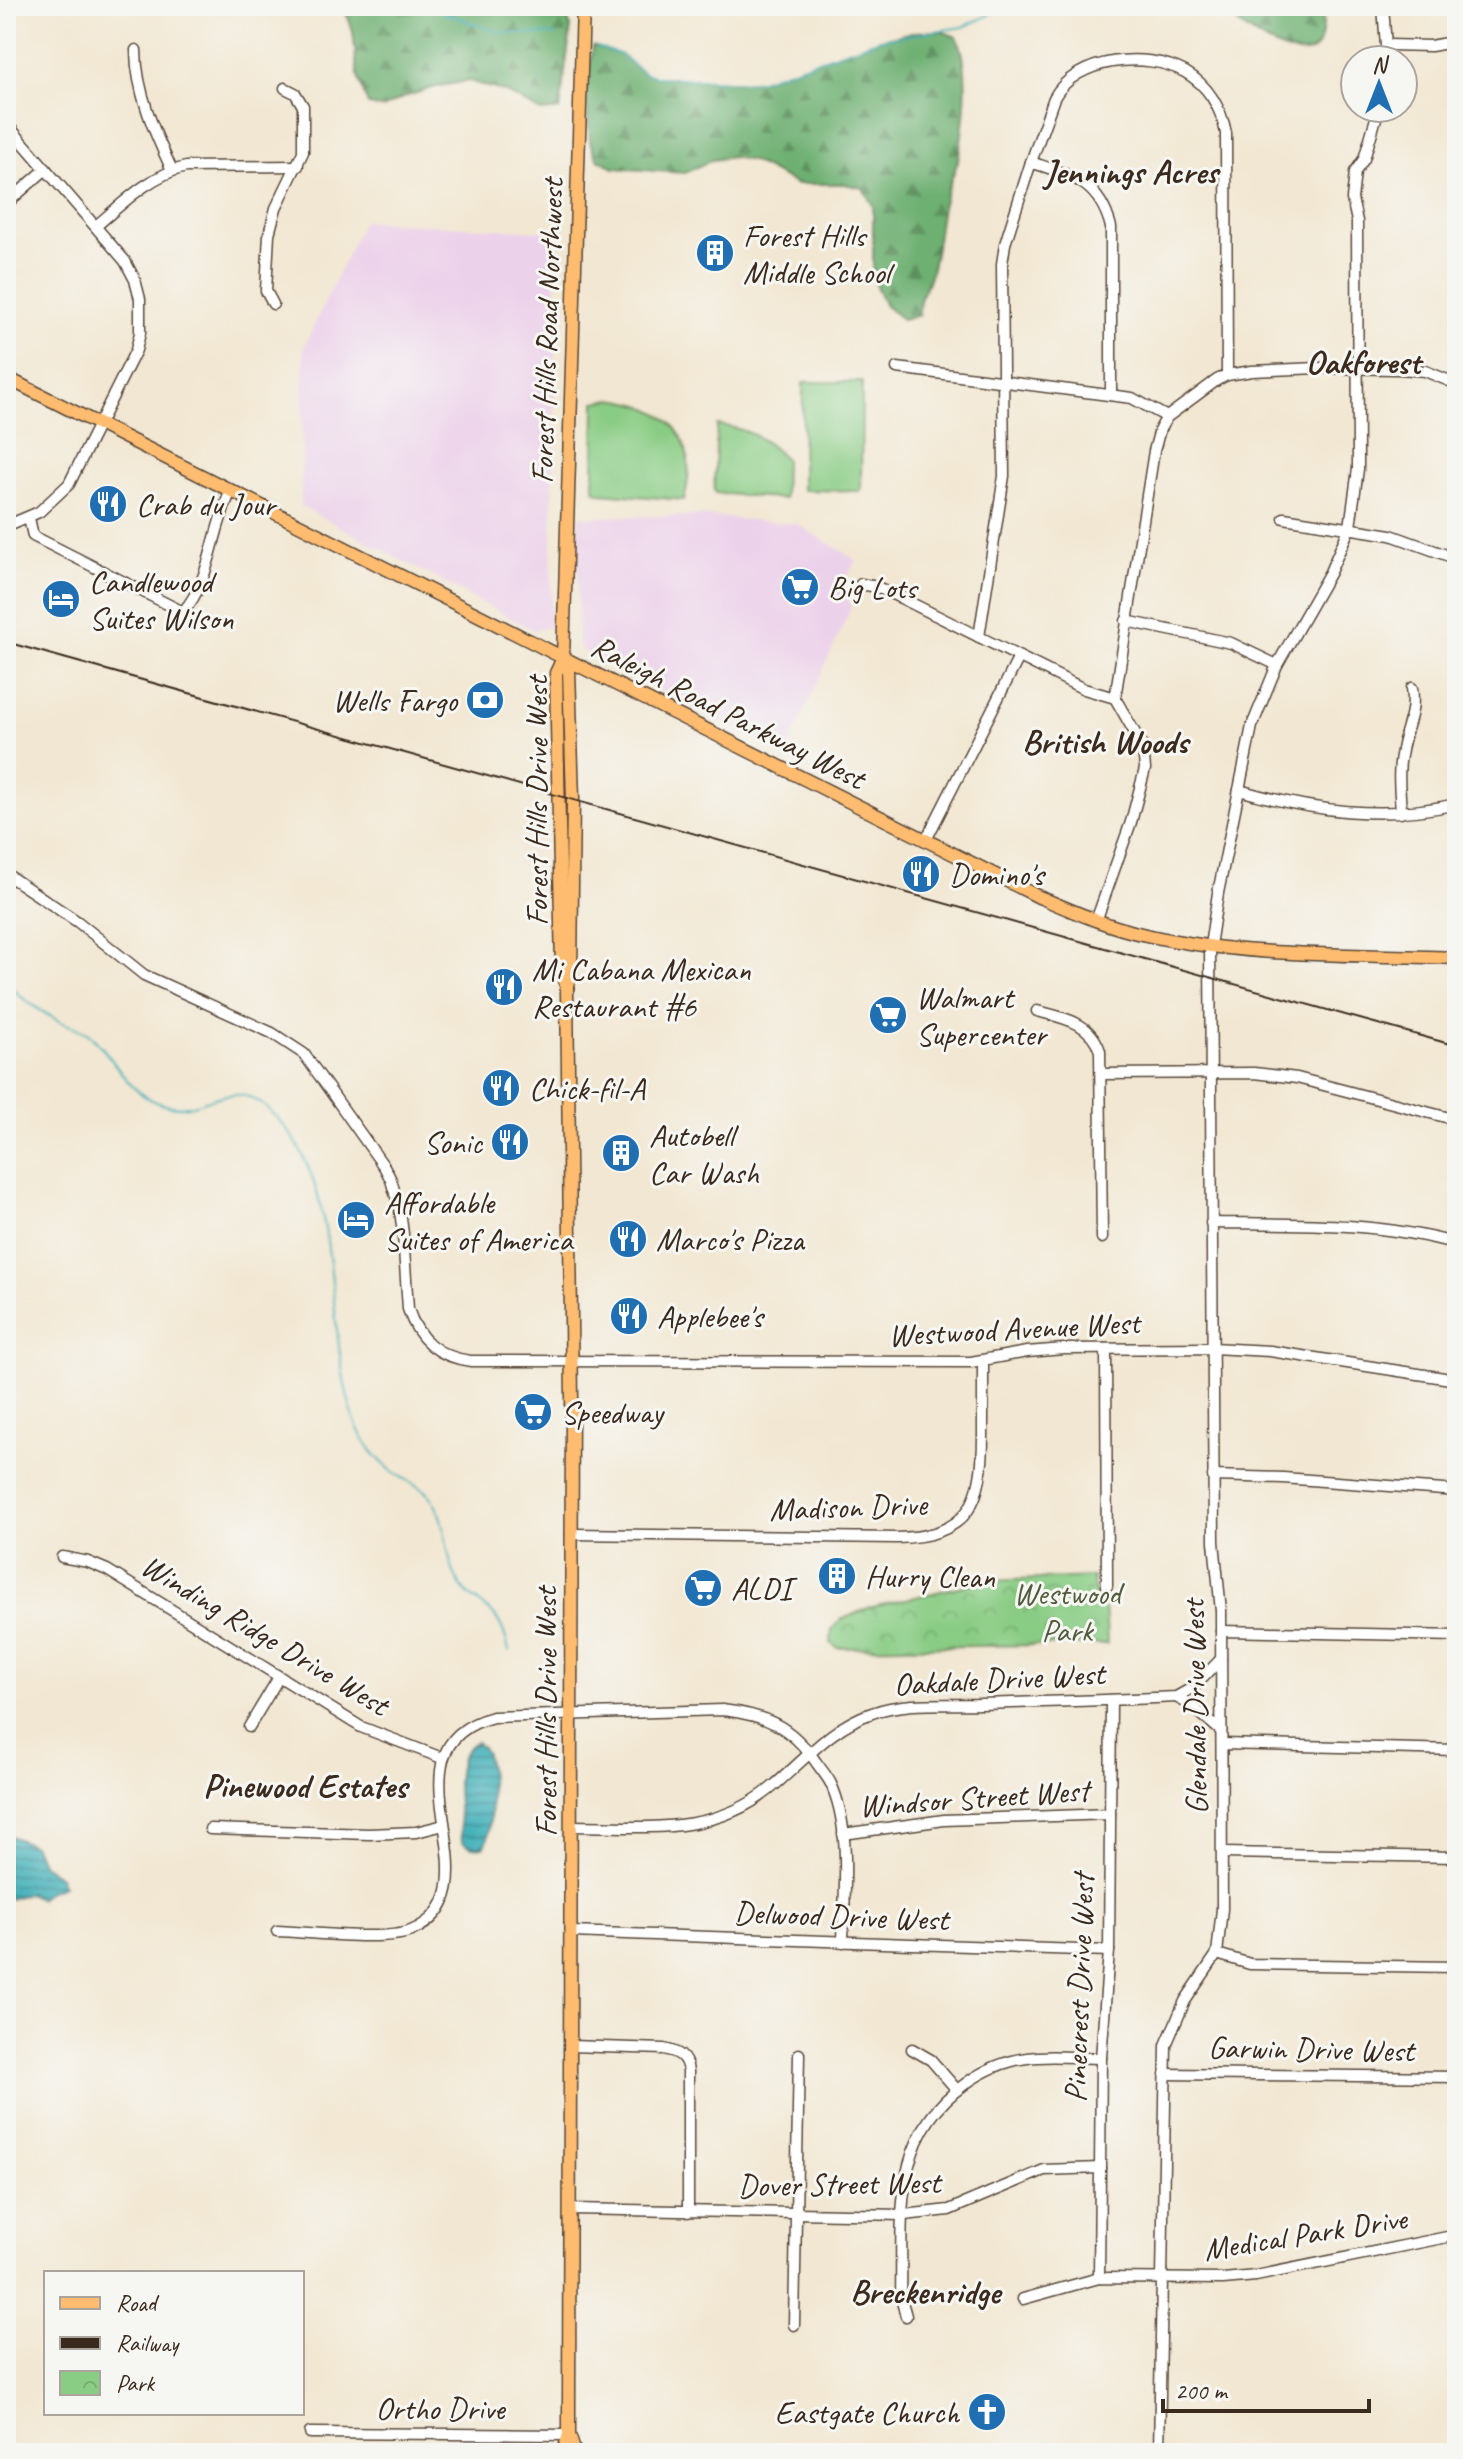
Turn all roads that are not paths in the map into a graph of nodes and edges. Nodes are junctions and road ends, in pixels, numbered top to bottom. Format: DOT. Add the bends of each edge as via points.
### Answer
graph roads {
  1 [pos="583,6"];
  2 [pos="1383,6"];
  3 [pos="1457,41"];
  4 [pos="1388,44"];
  5 [pos="1419,46"];
  6 [pos="136,50"];
  7 [pos="285,88"];
  8 [pos="6,123"];
  9 [pos="1374,124"];
  10 [pos="1031,162"];
  11 [pos="298,166"];
  12 [pos="46,169"];
  13 [pos="172,170"];
  14 [pos="6,204"];
  15 [pos="96,226"];
  16 [pos="273,304"];
  17 [pos="897,368"];
  18 [pos="1357,368"];
  19 [pos="1227,375"];
  20 [pos="8,378"];
  21 [pos="1456,381"];
  22 [pos="1001,383"];
  23 [pos="1111,395"];
  24 [pos="1167,417"];
  25 [pos="99,424"];
  26 [pos="231,491"];
  27 [pos="29,518"];
  28 [pos="1284,518"];
  29 [pos="6,526"];
  30 [pos="1350,527"];
  31 [pos="1457,559"];
  32 [pos="861,584"];
  33 [pos="1126,621"];
  34 [pos="979,637"];
  35 [pos="1019,657"];
  36 [pos="563,658"];
  37 [pos="1277,665"];
  38 [pos="1412,688"];
  39 [pos="1115,698"];
  40 [pos="1239,790"];
  41 [pos="1457,804"];
  42 [pos="1401,813"];
  43 [pos="926,840"];
  44 [pos="6,874"];
  45 [pos="1096,921"];
  46 [pos="1210,946"];
  47 [pos="1457,958"];
  48 [pos="1037,1011"];
  49 [pos="1209,1072"];
  50 [pos="1101,1074"];
  51 [pos="1457,1120"];
  52 [pos="1211,1223"];
  53 [pos="1102,1238"];
  54 [pos="1457,1244"];
  55 [pos="1212,1348"];
  56 [pos="1106,1349"];
  57 [pos="572,1361"];
  58 [pos="983,1361"];
  59 [pos="1457,1380"];
  60 [pos="1213,1476"];
  61 [pos="1457,1491"];
  62 [pos="571,1534"];
  63 [pos="62,1557"];
  64 [pos="1107,1586"];
  65 [pos="1221,1631"];
  66 [pos="1457,1636"];
  67 [pos="1221,1659"];
  68 [pos="279,1677"];
  69 [pos="1176,1697"];
  70 [pos="1111,1700"];
  71 [pos="572,1715"];
  72 [pos="249,1727"];
  73 [pos="1221,1731"];
  74 [pos="1222,1744"];
  75 [pos="1457,1750"];
  76 [pos="810,1753"];
  77 [pos="442,1758"];
  78 [pos="1110,1814"];
  79 [pos="444,1825"];
  80 [pos="571,1826"];
  81 [pos="210,1829"];
  82 [pos="843,1834"];
  83 [pos="1223,1853"];
  84 [pos="1457,1857"];
  85 [pos="277,1931"];
  86 [pos="571,1932"];
  87 [pos="843,1942"];
  88 [pos="1109,1951"];
  89 [pos="1217,1954"];
  90 [pos="1457,1967"];
  91 [pos="570,2046"];
  92 [pos="912,2049"];
  93 [pos="799,2054"];
  94 [pos="1101,2058"];
  95 [pos="1165,2074"];
  96 [pos="1457,2077"];
  97 [pos="957,2090"];
  98 [pos="1100,2168"];
  99 [pos="571,2209"];
  100 [pos="688,2212"];
  101 [pos="795,2213"];
  102 [pos="904,2215"];
  103 [pos="1457,2235"];
  104 [pos="1099,2278"];
  105 [pos="1161,2279"];
  106 [pos="1023,2299"];
  107 [pos="906,2316"];
  108 [pos="794,2325"];
  109 [pos="310,2433"];
  110 [pos="569,2435"];
  111 [pos="563,2453"];
  112 [pos="575,2453"];
  113 [pos="1159,2453"];
  1 -- 36 [label="main road, Forest Hills Road Northwest"];
  2 -- 4 [label="street"];
  3 -- 5 [label="street"];
  6 -- 13 [label="street" via="145,101"];
  7 -- 11 [label="street" via="303,106"];
  8 -- 12 [label="street"];
  9 -- 18 [label="street, Glendale Drive West" via="1353,184"];
  10 -- 19 [label="street" via="1056,94 1081,71 1119,62 1158,63 1183,71 1203,86 1219,109 1226,133"];
  10 -- 22 [label="street" via="1002,264"];
  10 -- 23 [label="street" via="1083,182 1107,212"];
  11 -- 13 [label="street"];
  11 -- 16 [label="street" via="269,234 266,291"];
  12 -- 14 [label="street"];
  12 -- 15 [label="street"];
  13 -- 15 [label="street"];
  15 -- 25 [label="street" via="130,270 141,320 136,350"];
  17 -- 22 [label="street"];
  18 -- 19 [label="street"];
  18 -- 21 [label="street" via="1425,371"];
  18 -- 30 [label="street, Glendale Drive West" via="1358,469"];
  19 -- 24 [label="street"];
  20 -- 25 [label="main road, Raleigh Road Parkway West"];
  22 -- 23 [label="street"];
  22 -- 34 [label="street" via="1003,488"];
  23 -- 24 [label="street" via="1141,401"];
  24 -- 33 [label="street" via="1154,451"];
  25 -- 26 [label="main road, Raleigh Road Parkway West"];
  25 -- 27 [label="street" via="69,484"];
  26 -- 27 [label="street" via="220,512 207,567 183,612 33,536"];
  26 -- 36 [label="main road, Raleigh Road Parkway West"];
  27 -- 29 [label="street"];
  28 -- 30 [label="street"];
  30 -- 31 [label="street" via="1413,541"];
  30 -- 37 [label="street, Glendale Drive West"];
  32 -- 34 [label="street"];
  33 -- 37 [label="street" via="1231,643"];
  33 -- 39 [label="street"];
  34 -- 35 [label="street"];
  35 -- 39 [label="street"];
  35 -- 43 [label="street"];
  36 -- 43 [label="main road, Raleigh Road Parkway West"];
  36 -- 57 [label="main road, Forest Hills Drive West" via="556,673 557,764 562,971 567,989"];
  37 -- 40 [label="street, Glendale Drive West" via="1252,726"];
  38 -- 42 [label="street" via="1414,709 1399,767"];
  39 -- 45 [label="street" via="1143,747 1145,769"];
  40 -- 42 [label="street" via="1330,811"];
  40 -- 46 [label="street, Glendale Drive West"];
  41 -- 42 [label="street"];
  43 -- 45 [label="main road, Raleigh Road Parkway West"];
  44 -- 57 [label="street, Westwood Avenue West" via="144,975 304,1054 391,1180 402,1222 408,1309 425,1342 461,1360"];
  45 -- 46 [label="main road, Raleigh Road Parkway West"];
  46 -- 47 [label="main road, Raleigh Road Parkway West"];
  46 -- 49 [label="street, Glendale Drive West"];
  48 -- 50 [label="street" via="1073,1020 1088,1030 1100,1051"];
  49 -- 50 [label="street"];
  49 -- 51 [label="street" via="1297,1078"];
  49 -- 52 [label="street, Glendale Drive West"];
  50 -- 53 [label="street"];
  52 -- 54 [label="street" via="1364,1225"];
  52 -- 55 [label="street, Glendale Drive West"];
  55 -- 56 [label="street, Westwood Avenue West"];
  55 -- 59 [label="street, Westwood Avenue West" via="1270,1351"];
  55 -- 60 [label="street, Glendale Drive West"];
  56 -- 58 [label="street, Westwood Avenue West" via="1033,1351"];
  56 -- 64 [label="street"];
  57 -- 58 [label="street, Westwood Avenue West"];
  57 -- 62 [label="main road, Forest Hills Drive West"];
  58 -- 62 [label="street, Madison Drive" via="981,1483 964,1514 937,1533 897,1538"];
  60 -- 61 [label="street"];
  60 -- 65 [label="street, Glendale Drive West"];
  62 -- 71 [label="main road, Forest Hills Drive West"];
  63 -- 68 [label="street, Winding Ridge Drive West" via="107,1570"];
  65 -- 66 [label="street"];
  65 -- 67 [label="street, Glendale Drive West"];
  67 -- 69 [label="street"];
  67 -- 73 [label="street, Glendale Drive West"];
  68 -- 72 [label="street"];
  68 -- 77 [label="street, Winding Ridge Drive West" via="361,1727"];
  69 -- 70 [label="street, Oakdale Drive West"];
  69 -- 73 [label="street"];
  70 -- 76 [label="street, Oakdale Drive West" via="890,1708 842,1727"];
  70 -- 78 [label="street, Pinecrest Drive West"];
  71 -- 76 [label="street" via="748,1713 772,1721"];
  71 -- 77 [label="street" via="480,1721 461,1732"];
  71 -- 80 [label="main road, Forest Hills Drive West"];
  73 -- 74 [label="street, Glendale Drive West"];
  74 -- 75 [label="street"];
  74 -- 83 [label="street, Glendale Drive West"];
  76 -- 80 [label="street, Oakdale Drive West" via="761,1796 711,1821 673,1827"];
  76 -- 82 [label="street" via="830,1782"];
  77 -- 79 [label="street"];
  78 -- 82 [label="street, Windsor Street West" via="944,1820"];
  78 -- 88 [label="street, Pinecrest Drive West"];
  79 -- 81 [label="street" via="369,1834"];
  79 -- 85 [label="street" via="451,1870 444,1902 429,1921 409,1932 383,1935"];
  80 -- 86 [label="main road, Forest Hills Drive West"];
  82 -- 87 [label="street"];
  83 -- 84 [label="street"];
  83 -- 89 [label="street, Glendale Drive West"];
  86 -- 87 [label="street, Delwood Drive West"];
  86 -- 91 [label="main road, Forest Hills Drive West"];
  87 -- 88 [label="street, Delwood Drive West"];
  88 -- 94 [label="street, Pinecrest Drive West"];
  89 -- 90 [label="street" via="1250,1964"];
  89 -- 95 [label="street, Glendale Drive West" via="1171,2028"];
  91 -- 99 [label="main road, Forest Hills Drive West"];
  91 -- 100 [label="street" via="664,2049 685,2059"];
  92 -- 97 [label="street" via="931,2060"];
  93 -- 101 [label="street"];
  94 -- 97 [label="street" via="1029,2057 1001,2064"];
  94 -- 98 [label="street, Pinecrest Drive West"];
  95 -- 96 [label="street, Garwin Drive West"];
  95 -- 105 [label="street, Glendale Drive West"];
  97 -- 102 [label="street" via="936,2110 915,2143 906,2172"];
  98 -- 102 [label="street, Dover Street West" via="1044,2170 949,2210"];
  98 -- 104 [label="street, Pinecrest Drive West"];
  99 -- 100 [label="street, Dover Street West"];
  99 -- 110 [label="main road, Forest Hills Drive West"];
  100 -- 101 [label="street, Dover Street West"];
  101 -- 102 [label="street, Dover Street West"];
  101 -- 108 [label="street"];
  102 -- 107 [label="street" via="901,2298"];
  103 -- 105 [label="street, Medical Park Drive" via="1256,2276"];
  104 -- 105 [label="street, Medical Park Drive"];
  104 -- 106 [label="street, Medical Park Drive"];
  105 -- 113 [label="street, Glendale Drive West"];
  109 -- 110 [label="street, Ortho Drive"];
  110 -- 111 [label="main road, Forest Hills Drive West"];
  110 -- 112 [label="main road, Forest Hills Drive West"];
}
